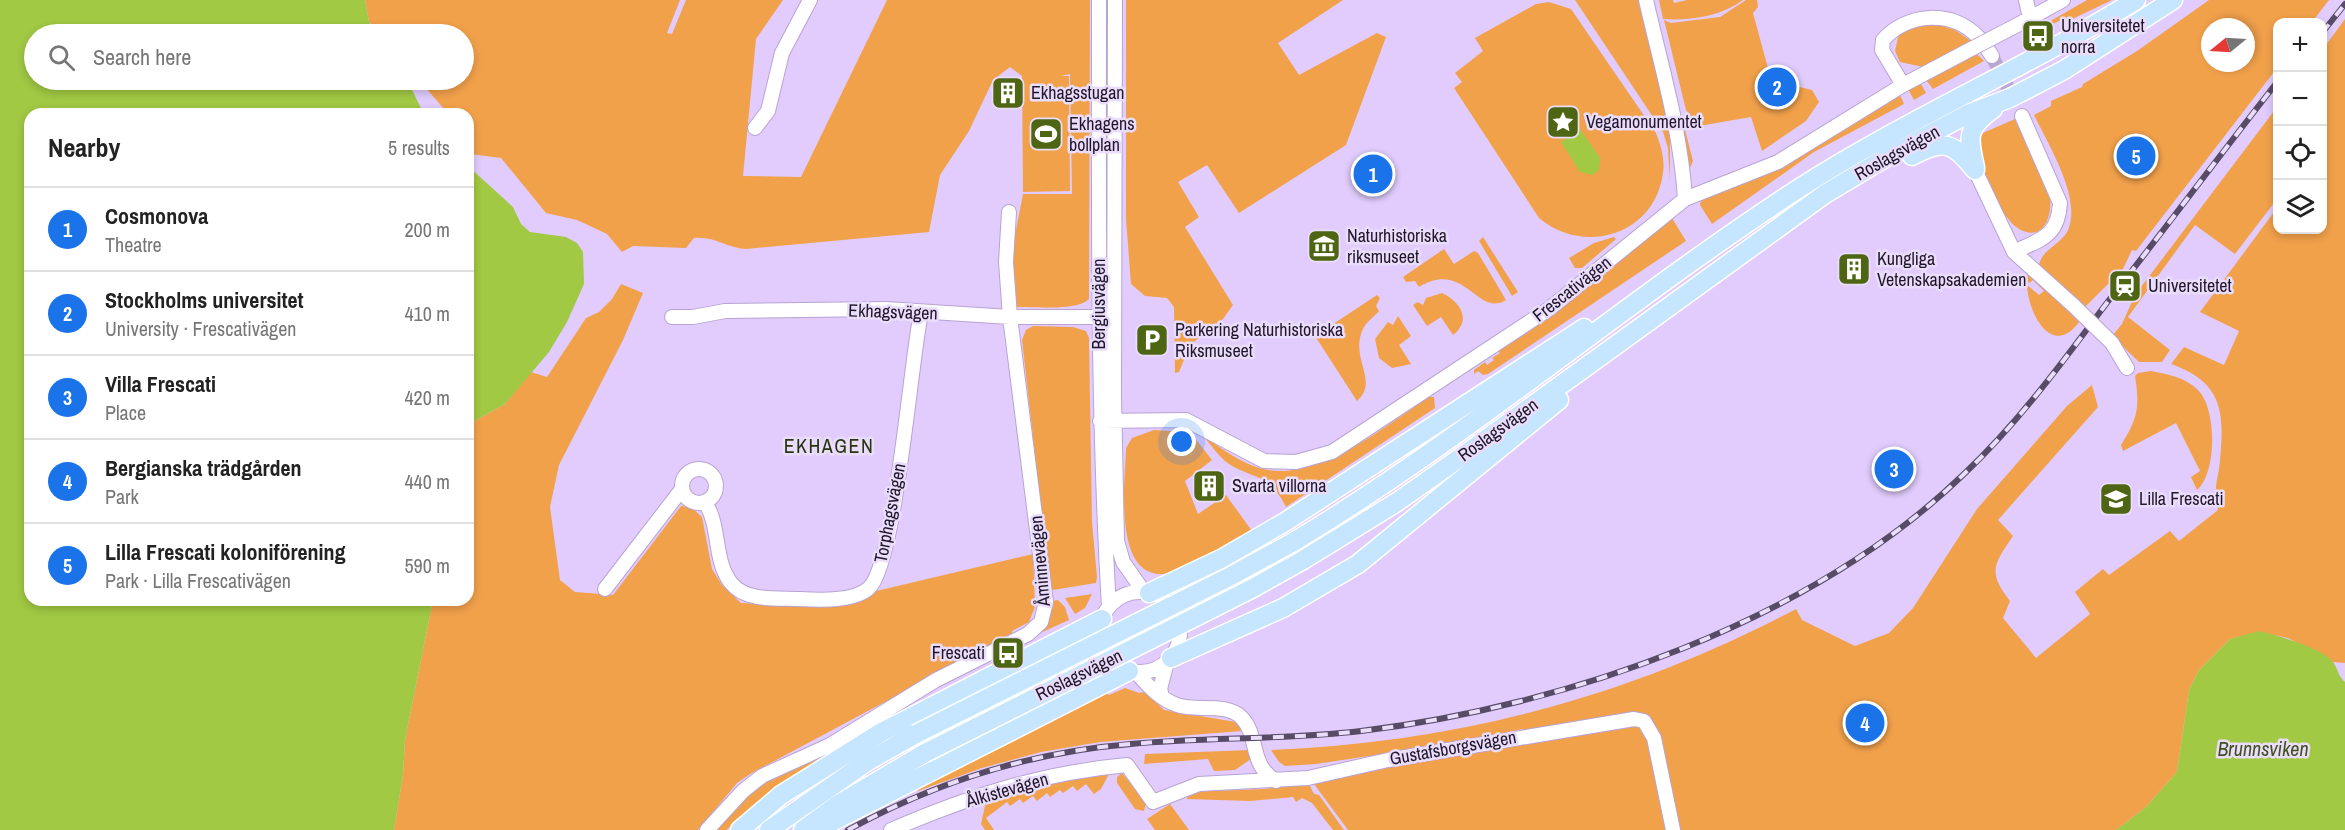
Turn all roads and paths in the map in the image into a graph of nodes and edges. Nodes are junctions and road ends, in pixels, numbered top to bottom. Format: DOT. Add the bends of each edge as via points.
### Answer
graph roads {
  1 [pos="810,0"];
  2 [pos="1099,0"];
  3 [pos="1115,0"];
  4 [pos="1646,0"];
  5 [pos="2026,0"];
  6 [pos="2063,0"];
  7 [pos="2136,0"];
  8 [pos="2174,0"];
  9 [pos="2026,20"];
  10 [pos="1992,56"];
  11 [pos="1902,85"];
  12 [pos="2010,98"];
  13 [pos="2022,116"];
  14 [pos="755,128"];
  15 [pos="1975,170"];
  16 [pos="1825,194"];
  17 [pos="1685,199"];
  18 [pos="1009,212"];
  19 [pos="2014,252"];
  20 [pos="1654,290"];
  21 [pos="921,313"];
  22 [pos="1114,316"];
  23 [pos="672,317"];
  24 [pos="1010,317"];
  25 [pos="1099,317"];
  26 [pos="1642,326"];
  27 [pos="2127,368"];
  28 [pos="1107,421"];
  29 [pos="682,489"];
  30 [pos="705,502"];
  31 [pos="605,589"];
  32 [pos="1146,592"];
  33 [pos="1105,613"];
  34 [pos="1169,660"];
  35 [pos="1133,672"];
  36 [pos="1162,696"];
  37 [pos="1257,760"];
  38 [pos="1127,765"];
  39 [pos="1276,781"];
  40 [pos="1247,782"];
  41 [pos="707,830"];
  42 [pos="740,830"];
  43 [pos="769,830"];
  44 [pos="803,830"];
  45 [pos="816,830"];
  46 [pos="891,830"];
  47 [pos="1673,830"];
  1 -- 14 [label="street" via="782,53 768,111"];
  2 -- 25 [label="street, Bergiusvägen"];
  3 -- 22 [label="street, Bergiusvägen"];
  4 -- 17 [label="street" via="1675,119"];
  5 -- 9 [label="street"];
  6 -- 9 [label="street, Frescativägen"];
  7 -- 20 [label="main road, Roslagsvägen" via="2083,33 1827,171"];
  8 -- 12 [label="main road, Roslagsvägen" via="2091,54"];
  9 -- 11 [label="street, Frescativägen, bridge"];
  10 -- 11 [label="street" via="1977,36 1960,25 1936,17 1910,20 1883,40 1882,50"];
  11 -- 17 [label="street, Frescativägen" via="1778,162"];
  12 -- 15 [label="main road" via="1972,129 1970,148"];
  12 -- 16 [label="main road, Roslagsvägen" via="1968,114"];
  13 -- 19 [label="street" via="2060,203 2054,230"];
  15 -- 16 [label="main road" via="1954,147 1931,146 1881,172"];
  15 -- 19 [label="street"];
  16 -- 26 [label="main road, Roslagsvägen"];
  17 -- 28 [label="street, Frescativägen" via="1550,309 1332,452 1296,462 1264,461 1186,420"];
  18 -- 24 [label="street, Åminnevägen" via="1006,262"];
  19 -- 27 [label="street, bridge" via="2112,343"];
  20 -- 32 [label="main road" via="1584,327 1285,522 1221,560"];
  20 -- 43 [label="main road, Roslagsvägen, bridge" via="1423,459 1295,541 916,734 868,761"];
  21 -- 23 [label="street, Ekhagsvägen" via="885,309 725,311"];
  21 -- 24 [label="street, Ekhagsvägen"];
  21 -- 30 [label="street, Torphagsvägen" via="894,505 879,571 867,591 857,596 809,600 739,592 723,570 714,515"];
  22 -- 25 [label="street, Ekhagsvägen"];
  22 -- 28 [label="street, Bergiusvägen"];
  24 -- 25 [label="street, Ekhagsvägen"];
  24 -- 41 [label="street, Åminnevägen" via="1046,602 1041,622 1028,634 936,680 830,745 762,776"];
  25 -- 28 [label="street, Bergiusvägen"];
  26 -- 34 [label="main road" via="1614,356 1359,564 1283,608"];
  26 -- 44 [label="main road, Roslagsvägen, bridge" via="1415,489 1304,560 925,753"];
  28 -- 32 [label="street, Bergiusvägen" via="1118,541 1123,562"];
  28 -- 33 [label="street, Bergiusvägen" via="1102,502"];
  29 -- 30 [label="street" via="691,502"];
  29 -- 30 [label="street" via="687,473 707,470 716,487 711,499"];
  29 -- 31 [label="street"];
  32 -- 33 [label="street" via="1125,595"];
  32 -- 34 [label="street" via="1167,602 1178,619 1180,640"];
  33 -- 35 [label="street" via="1100,640 1106,654"];
  33 -- 42 [label="main road" via="880,733 781,795"];
  34 -- 35 [label="street" via="1153,670"];
  34 -- 36 [label="street" via="1160,689"];
  35 -- 36 [label="street"];
  35 -- 45 [label="main road"];
  36 -- 37 [label="street" via="1177,705 1226,710 1240,716 1249,729"];
  37 -- 39 [label="street" via="1264,773"];
  37 -- 40 [label="street" via="1256,775"];
  38 -- 40 [label="street, Gustafsborgsvägen" via="1153,802 1198,784"];
  38 -- 46 [label="street, Ålkistevägen" via="1000,788"];
  39 -- 40 [label="street, Gustafsborgsvägen"];
  39 -- 47 [label="street, Gustafsborgsvägen" via="1634,719 1644,721 1653,738"];
}
